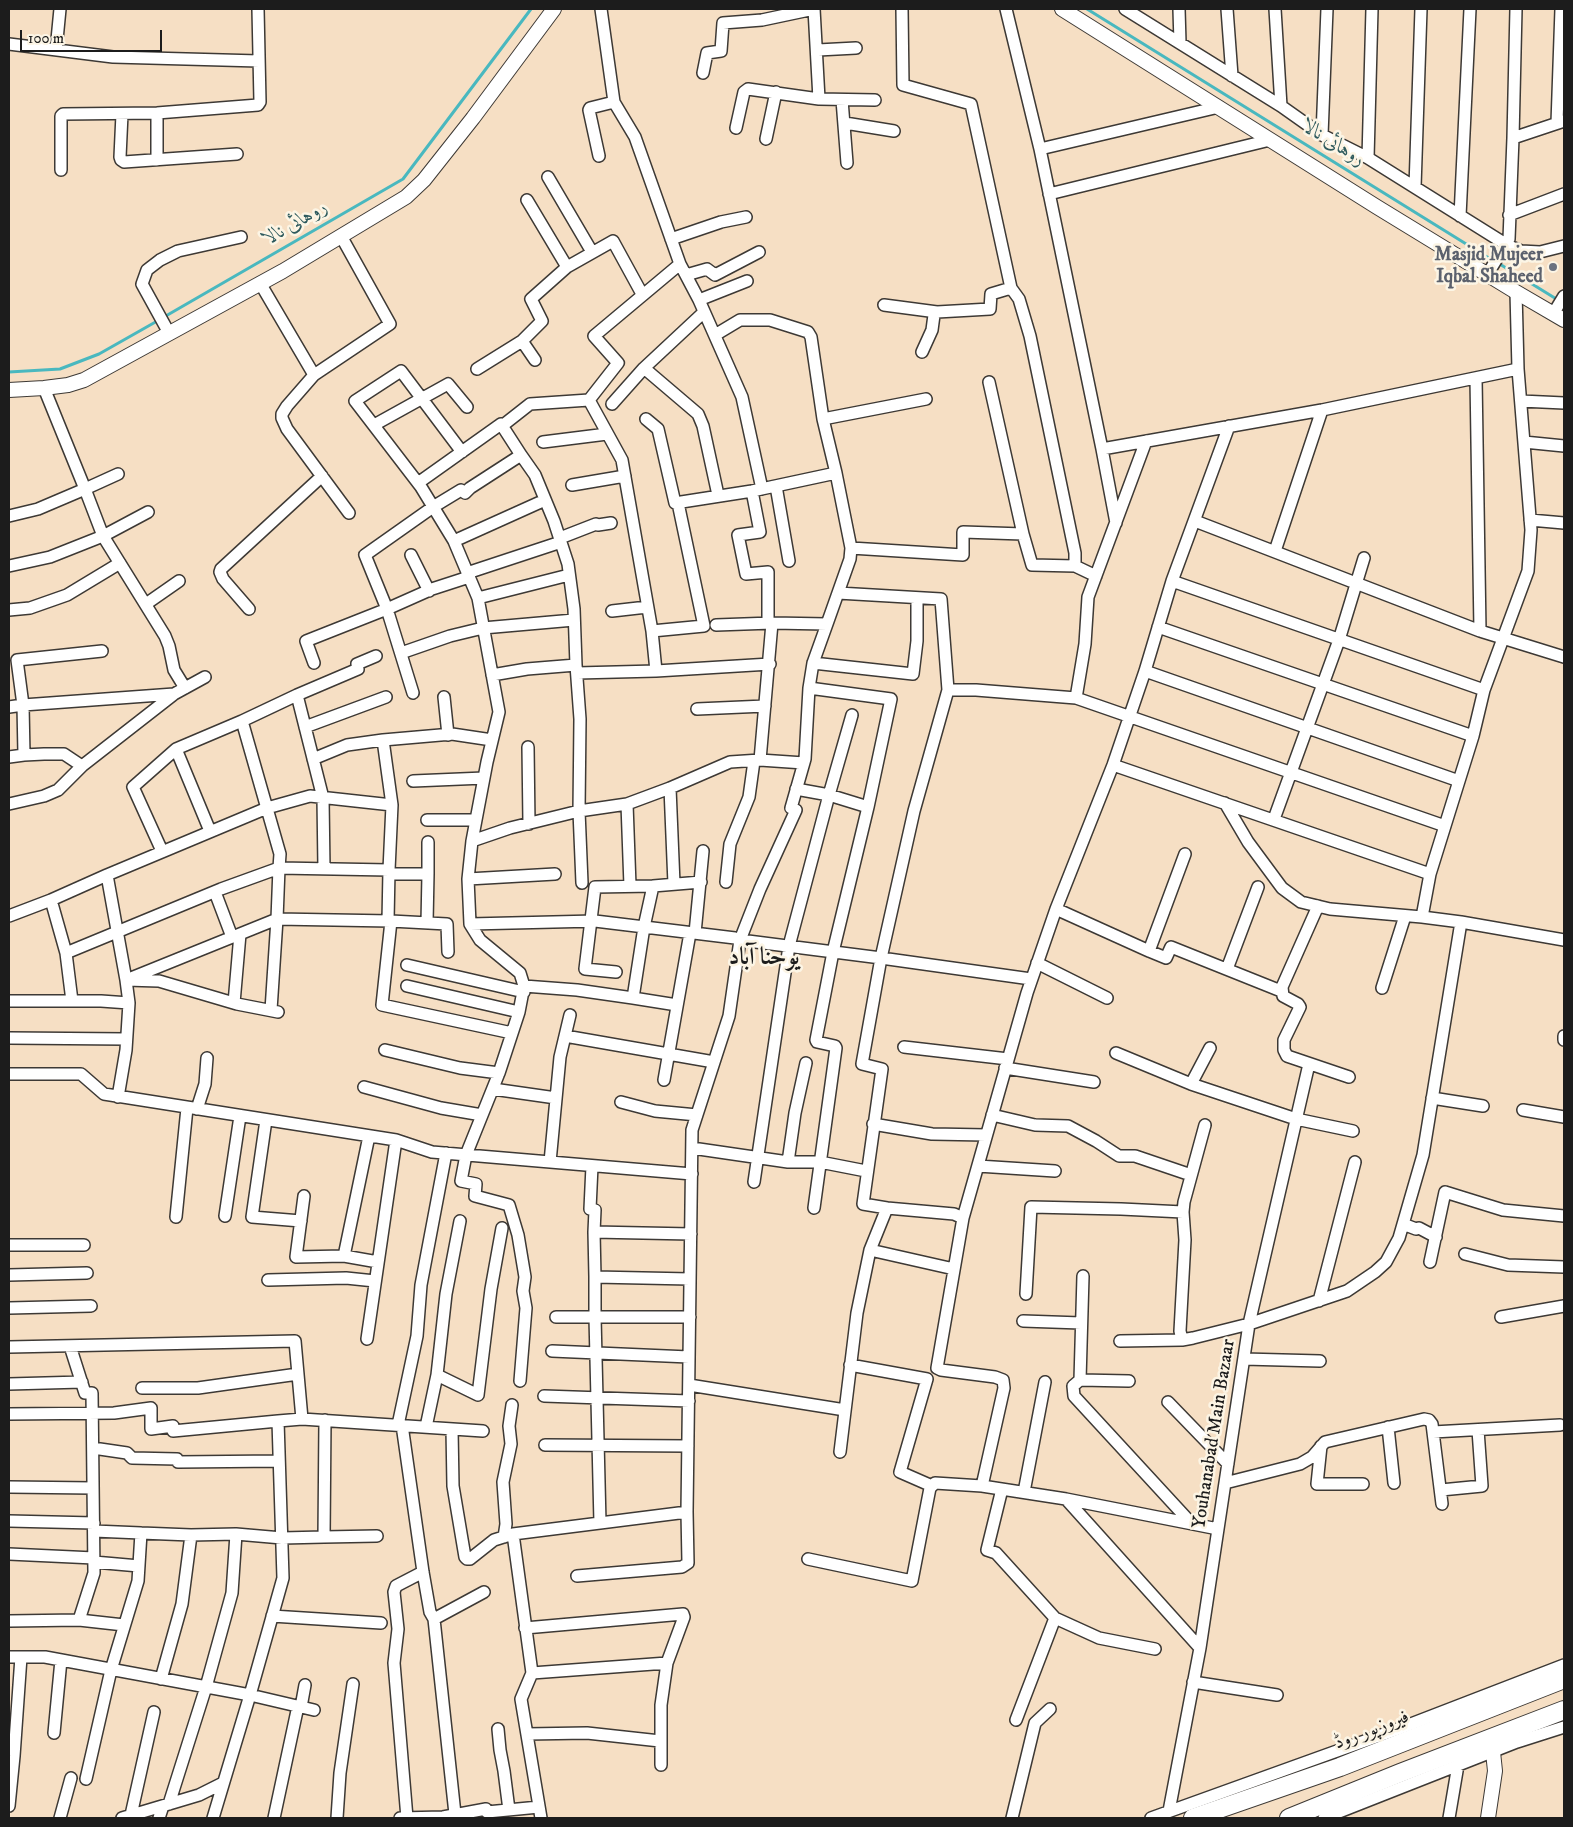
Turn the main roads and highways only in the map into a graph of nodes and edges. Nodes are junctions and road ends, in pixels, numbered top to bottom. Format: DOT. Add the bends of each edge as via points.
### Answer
graph roads {
  1 [pos="1564,1679"];
  2 [pos="1564,1710"];
  3 [pos="1321,1814"];
  4 [pos="1193,1818"];
  5 [pos="1289,1818"];
  1 -- 4 [label="main road, فیروزپور روڈ" via="1340,1767"];
  2 -- 3 [label="main road" via="1490,1745"];
  3 -- 5 [label="main road"];
}
